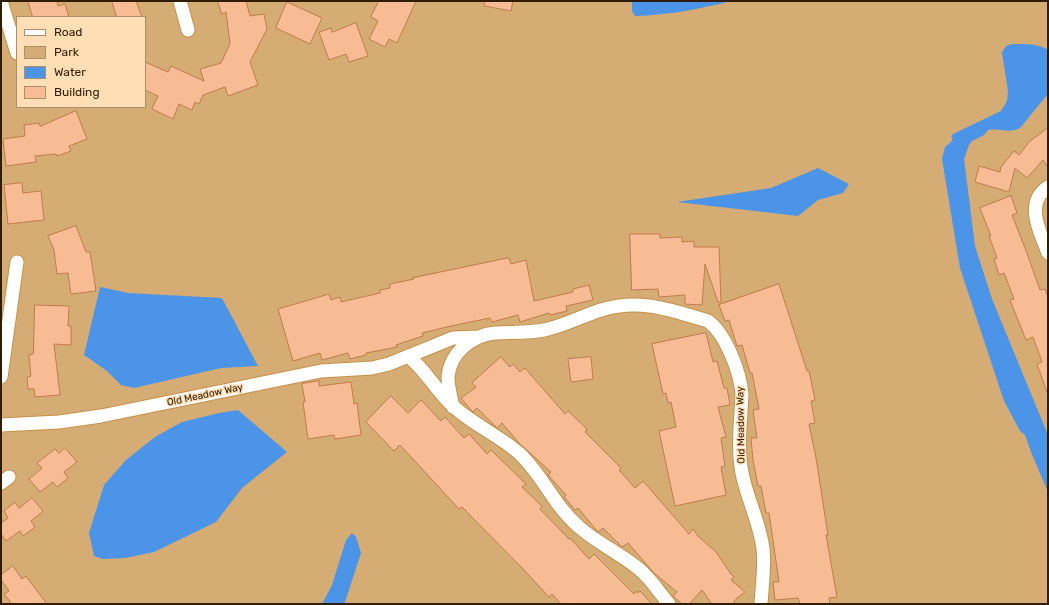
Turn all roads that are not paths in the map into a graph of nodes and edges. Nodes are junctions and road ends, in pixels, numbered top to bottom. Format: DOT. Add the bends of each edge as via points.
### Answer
graph roads {
  1 [pos="1,1"];
  2 [pos="180,1"];
  3 [pos="188,30"];
  4 [pos="16,50"];
  5 [pos="1044,191"];
  6 [pos="1048,253"];
  7 [pos="17,262"];
  8 [pos="479,337"];
  9 [pos="408,356"];
  10 [pos="1,378"];
  11 [pos="453,407"];
  12 [pos="1,425"];
  13 [pos="669,604"];
  14 [pos="761,604"];
  1 -- 4 [label="street"];
  2 -- 3 [label="street"];
  5 -- 6 [label="street" via="1035,209 1035,217"];
  7 -- 10 [label="street"];
  8 -- 9 [label="street, Old Meadow Way" via="453,338"];
  8 -- 11 [label="street, Old Meadow Way" via="466,344 452,360 448,377"];
  8 -- 14 [label="street, Old Meadow Way" via="493,333 559,327 601,310 635,304 657,306 708,321 715,326 736,366 741,384 740,454 744,482 763,550"];
  9 -- 11 [label="street" via="418,364"];
  9 -- 12 [label="street, Old Meadow Way" via="372,368 321,371 101,416 59,422"];
  11 -- 13 [label="street" via="520,454 567,516 639,569"];
}
